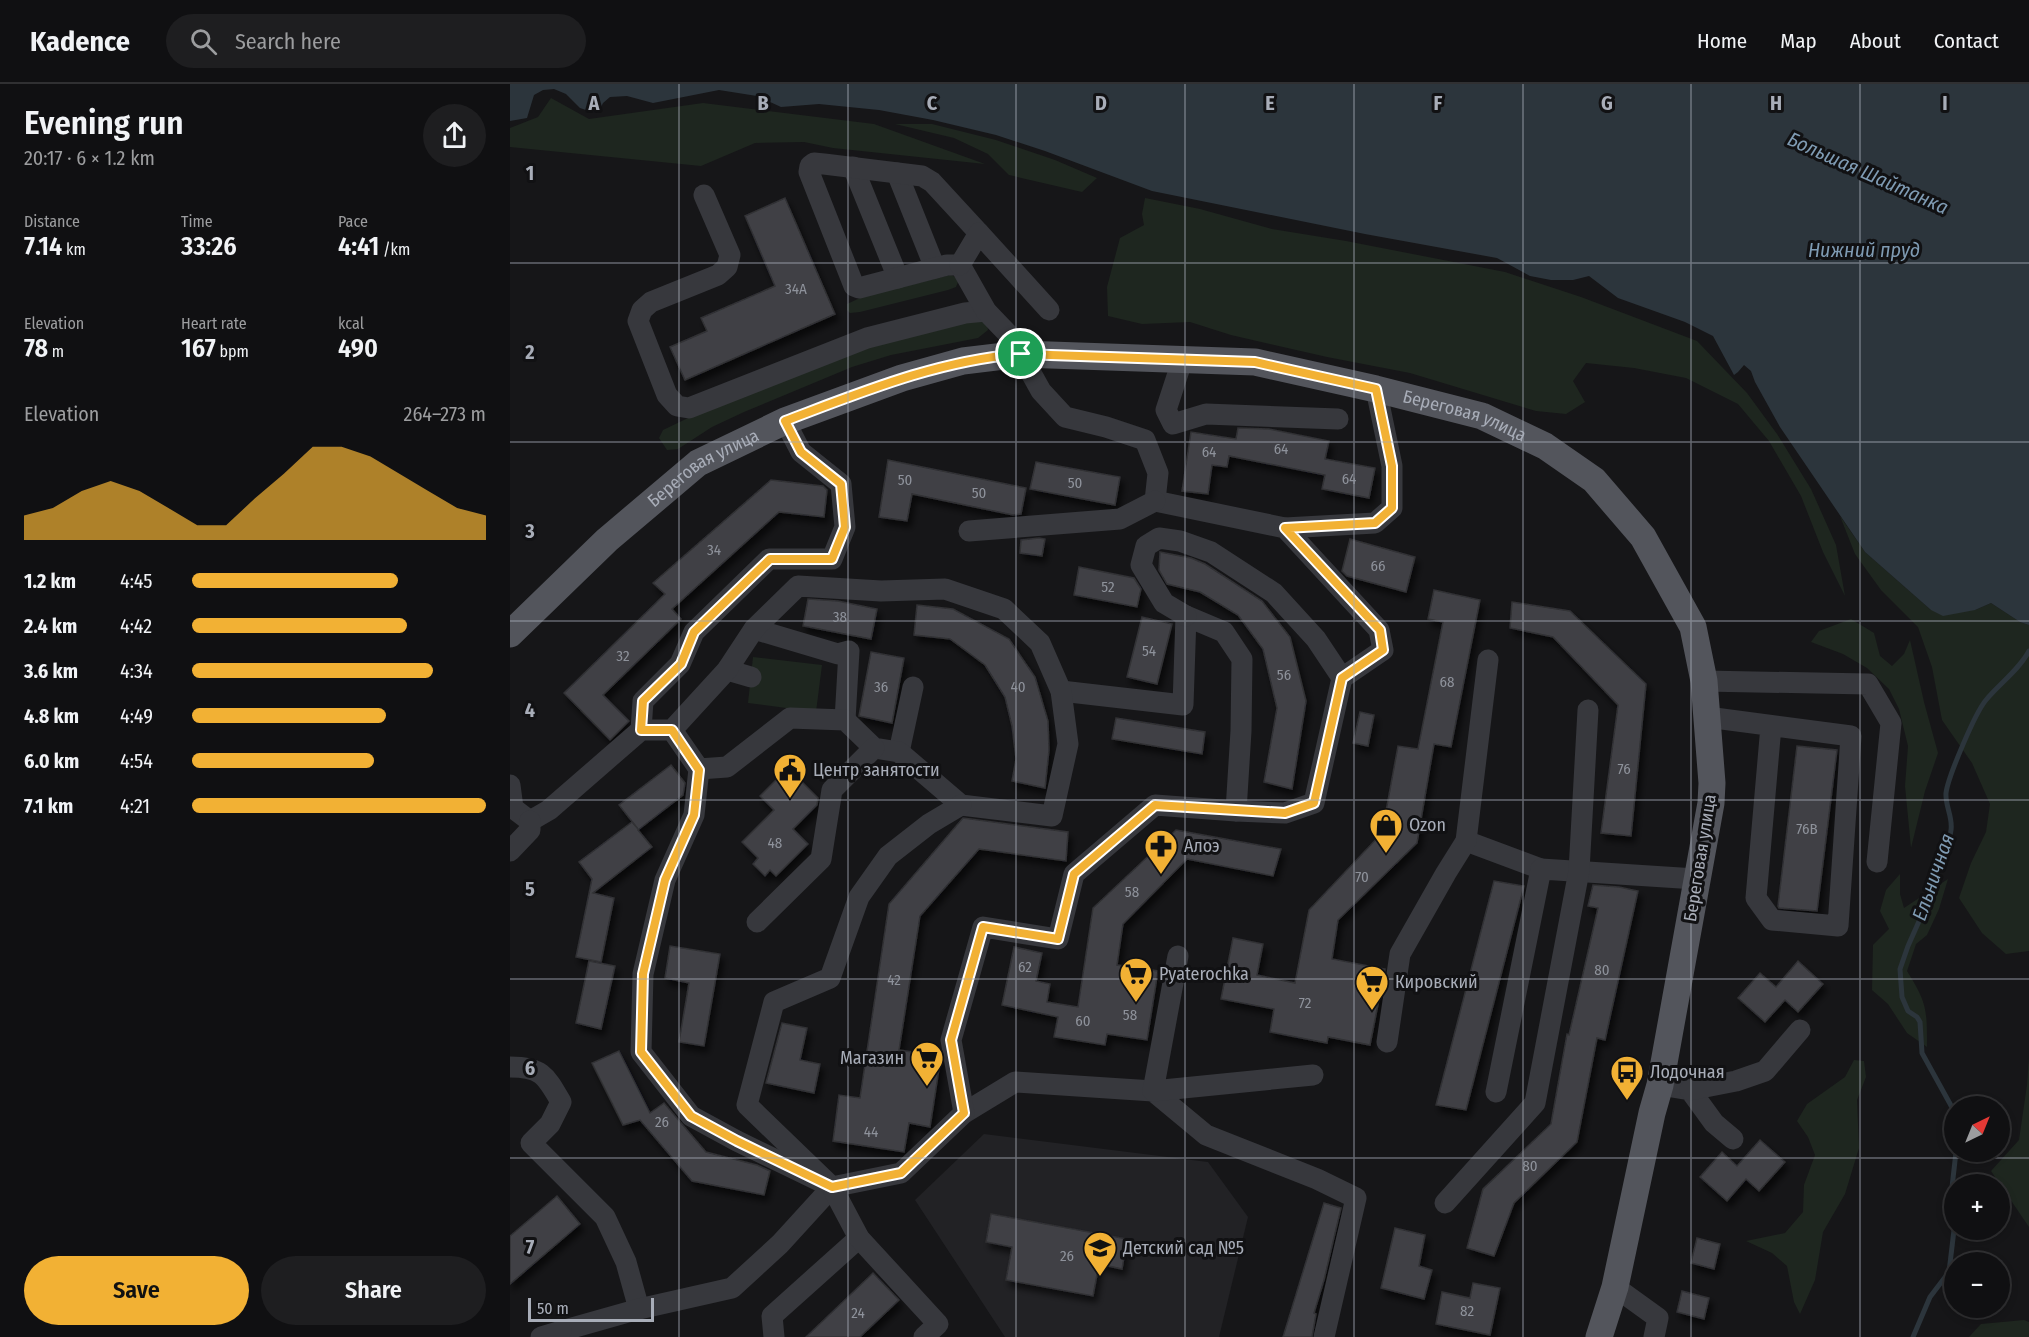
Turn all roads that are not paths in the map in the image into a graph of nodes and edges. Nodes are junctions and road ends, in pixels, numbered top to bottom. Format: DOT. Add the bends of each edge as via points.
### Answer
graph roads {
  1 [pos="853,167"];
  2 [pos="897,173"];
  3 [pos="704,195"];
  4 [pos="979,232"];
  5 [pos="960,265"];
  6 [pos="935,268"];
  7 [pos="898,278"];
  8 [pos="1050,310"];
  9 [pos="986,311"];
  10 [pos="1021,354"];
  11 [pos="1183,358"];
  12 [pos="1376,389"];
  13 [pos="1338,419"];
  14 [pos="785,421"];
  15 [pos="1155,501"];
  16 [pos="1285,528"];
  17 [pos="969,531"];
  18 [pos="1186,616"];
  19 [pos="754,629"];
  20 [pos="511,630"];
  21 [pos="1488,660"];
  22 [pos="727,670"];
  23 [pos="751,677"];
  24 [pos="1342,678"];
  25 [pos="1704,681"];
  26 [pos="913,687"];
  27 [pos="1061,691"];
  28 [pos="1588,710"];
  29 [pos="1707,717"];
  30 [pos="845,720"];
  31 [pos="1771,726"];
  32 [pos="641,730"];
  33 [pos="672,730"];
  34 [pos="874,748"];
  35 [pos="899,752"];
  36 [pos="699,770"];
  37 [pos="510,784"];
  38 [pos="962,805"];
  39 [pos="1236,810"];
  40 [pos="530,821"];
  41 [pos="1466,842"];
  42 [pos="510,851"];
  43 [pos="1877,862"];
  44 [pos="1541,868"];
  45 [pos="1579,871"];
  46 [pos="1696,879"];
  47 [pos="757,922"];
  48 [pos="1178,956"];
  49 [pos="1800,1030"];
  50 [pos="1387,1042"];
  51 [pos="510,1066"];
  52 [pos="1313,1075"];
  53 [pos="1660,1085"];
  54 [pos="1690,1090"];
  55 [pos="1153,1091"];
  56 [pos="1496,1092"];
  57 [pos="964,1113"];
  58 [pos="1733,1139"];
  59 [pos="832,1187"];
  60 [pos="1445,1203"];
  61 [pos="859,1238"];
  62 [pos="1616,1287"];
  63 [pos="639,1309"];
  64 [pos="553,1335"];
  65 [pos="774,1337"];
  66 [pos="924,1337"];
  67 [pos="1324,1337"];
  68 [pos="1599,1337"];
  69 [pos="1654,1337"];
  1 -- 2 [label="street"];
  1 -- 7 [label="street"];
  1 -- 7 [label="street" via="814,163 810,172 854,286"];
  2 -- 4 [label="street" via="922,176 932,182"];
  2 -- 6 [label="street"];
  3 -- 9 [label="street" via="730,255 728,267 718,275 651,302 638,321 667,395 677,405 689,408 867,339"];
  4 -- 5 [label="street"];
  4 -- 8 [label="street"];
  5 -- 6 [label="street"];
  5 -- 9 [label="street"];
  6 -- 7 [label="street"];
  9 -- 10 [label="street"];
  10 -- 11 [label="main road, Береговая улица"];
  10 -- 14 [label="main road, Береговая улица" via="963,361 902,378"];
  10 -- 15 [label="street" via="1041,391 1065,417 1145,440 1158,473"];
  11 -- 12 [label="main road, Береговая улица" via="1255,362"];
  11 -- 13 [label="street" via="1166,410 1173,424 1206,414"];
  12 -- 16 [label="street" via="1392,466 1392,508 1375,523"];
  12 -- 25 [label="main road, Береговая улица" via="1482,416 1545,446 1594,480 1643,537 1693,627"];
  14 -- 20 [label="main road, Береговая улица" via="698,463 607,540"];
  14 -- 32 [label="street" via="801,452 841,484 845,527 832,559 770,559 694,632 681,664 643,701"];
  15 -- 16 [label="street"];
  15 -- 17 [label="street" via="1120,519"];
  16 -- 24 [label="street" via="1380,630 1383,650"];
  18 -- 24 [label="street" via="1164,603 1141,565 1146,546 1159,538 1211,552 1274,593 1316,639"];
  18 -- 27 [label="street" via="1183,705"];
  18 -- 39 [label="street" via="1224,633 1242,659"];
  19 -- 22 [label="street"];
  19 -- 27 [label="street" via="798,586 945,590 1005,609 1040,643"];
  19 -- 30 [label="street" via="838,654 849,651"];
  21 -- 41 [label="street"];
  22 -- 23 [label="street"];
  22 -- 33 [label="street"];
  24 -- 39 [label="street" via="1314,803 1285,813"];
  25 -- 29 [label="main road, Береговая улица"];
  25 -- 43 [label="street" via="1868,684 1891,723"];
  26 -- 35 [label="street"];
  27 -- 38 [label="street" via="1068,744 1052,816"];
  28 -- 45 [label="street"];
  29 -- 31 [label="street"];
  29 -- 46 [label="main road, Береговая улица" via="1712,793"];
  30 -- 34 [label="street"];
  30 -- 36 [label="street" via="790,718 727,766"];
  31 -- 31 [label="street" via="1851,736 1838,926 1772,920 1756,898"];
  32 -- 33 [label="street"];
  32 -- 40 [label="street" via="549,810"];
  33 -- 36 [label="street"];
  34 -- 35 [label="street"];
  34 -- 47 [label="street" via="832,790 821,859"];
  35 -- 38 [label="street"];
  36 -- 59 [label="street" via="694,815 665,880 643,974 641,1052 691,1116"];
  37 -- 40 [label="street" via="513,808"];
  38 -- 59 [label="street" via="888,856 859,897 830,978 774,1002 747,1105"];
  39 -- 57 [label="street" via="1155,805 1074,874 1058,939 983,927 951,1040"];
  40 -- 42 [label="street" via="530,830"];
  41 -- 44 [label="street"];
  41 -- 50 [label="street" via="1400,954"];
  44 -- 45 [label="street"];
  44 -- 56 [label="street"];
  45 -- 46 [label="street"];
  45 -- 60 [label="street" via="1535,1103"];
  46 -- 53 [label="main road, Береговая улица"];
  48 -- 55 [label="street"];
  49 -- 54 [label="street" via="1765,1071"];
  51 -- 63 [label="street" via="528,1067 546,1076 561,1102 550,1124 531,1143 605,1217 626,1263"];
  52 -- 55 [label="street"];
  53 -- 54 [label="street"];
  53 -- 62 [label="main road, Береговая улица"];
  54 -- 58 [label="street" via="1714,1123"];
  55 -- 57 [label="street" via="1015,1082"];
  55 -- 67 [label="street" via="1206,1135 1356,1198"];
  57 -- 59 [label="street" via="901,1173"];
  59 -- 61 [label="street"];
  59 -- 63 [label="street" via="780,1244 732,1288"];
  61 -- 65 [label="street" via="772,1316"];
  61 -- 66 [label="street" via="938,1324"];
  62 -- 68 [label="main road, Береговая улица"];
  62 -- 69 [label="street" via="1658,1318"];
  63 -- 64 [label="street"];
}
